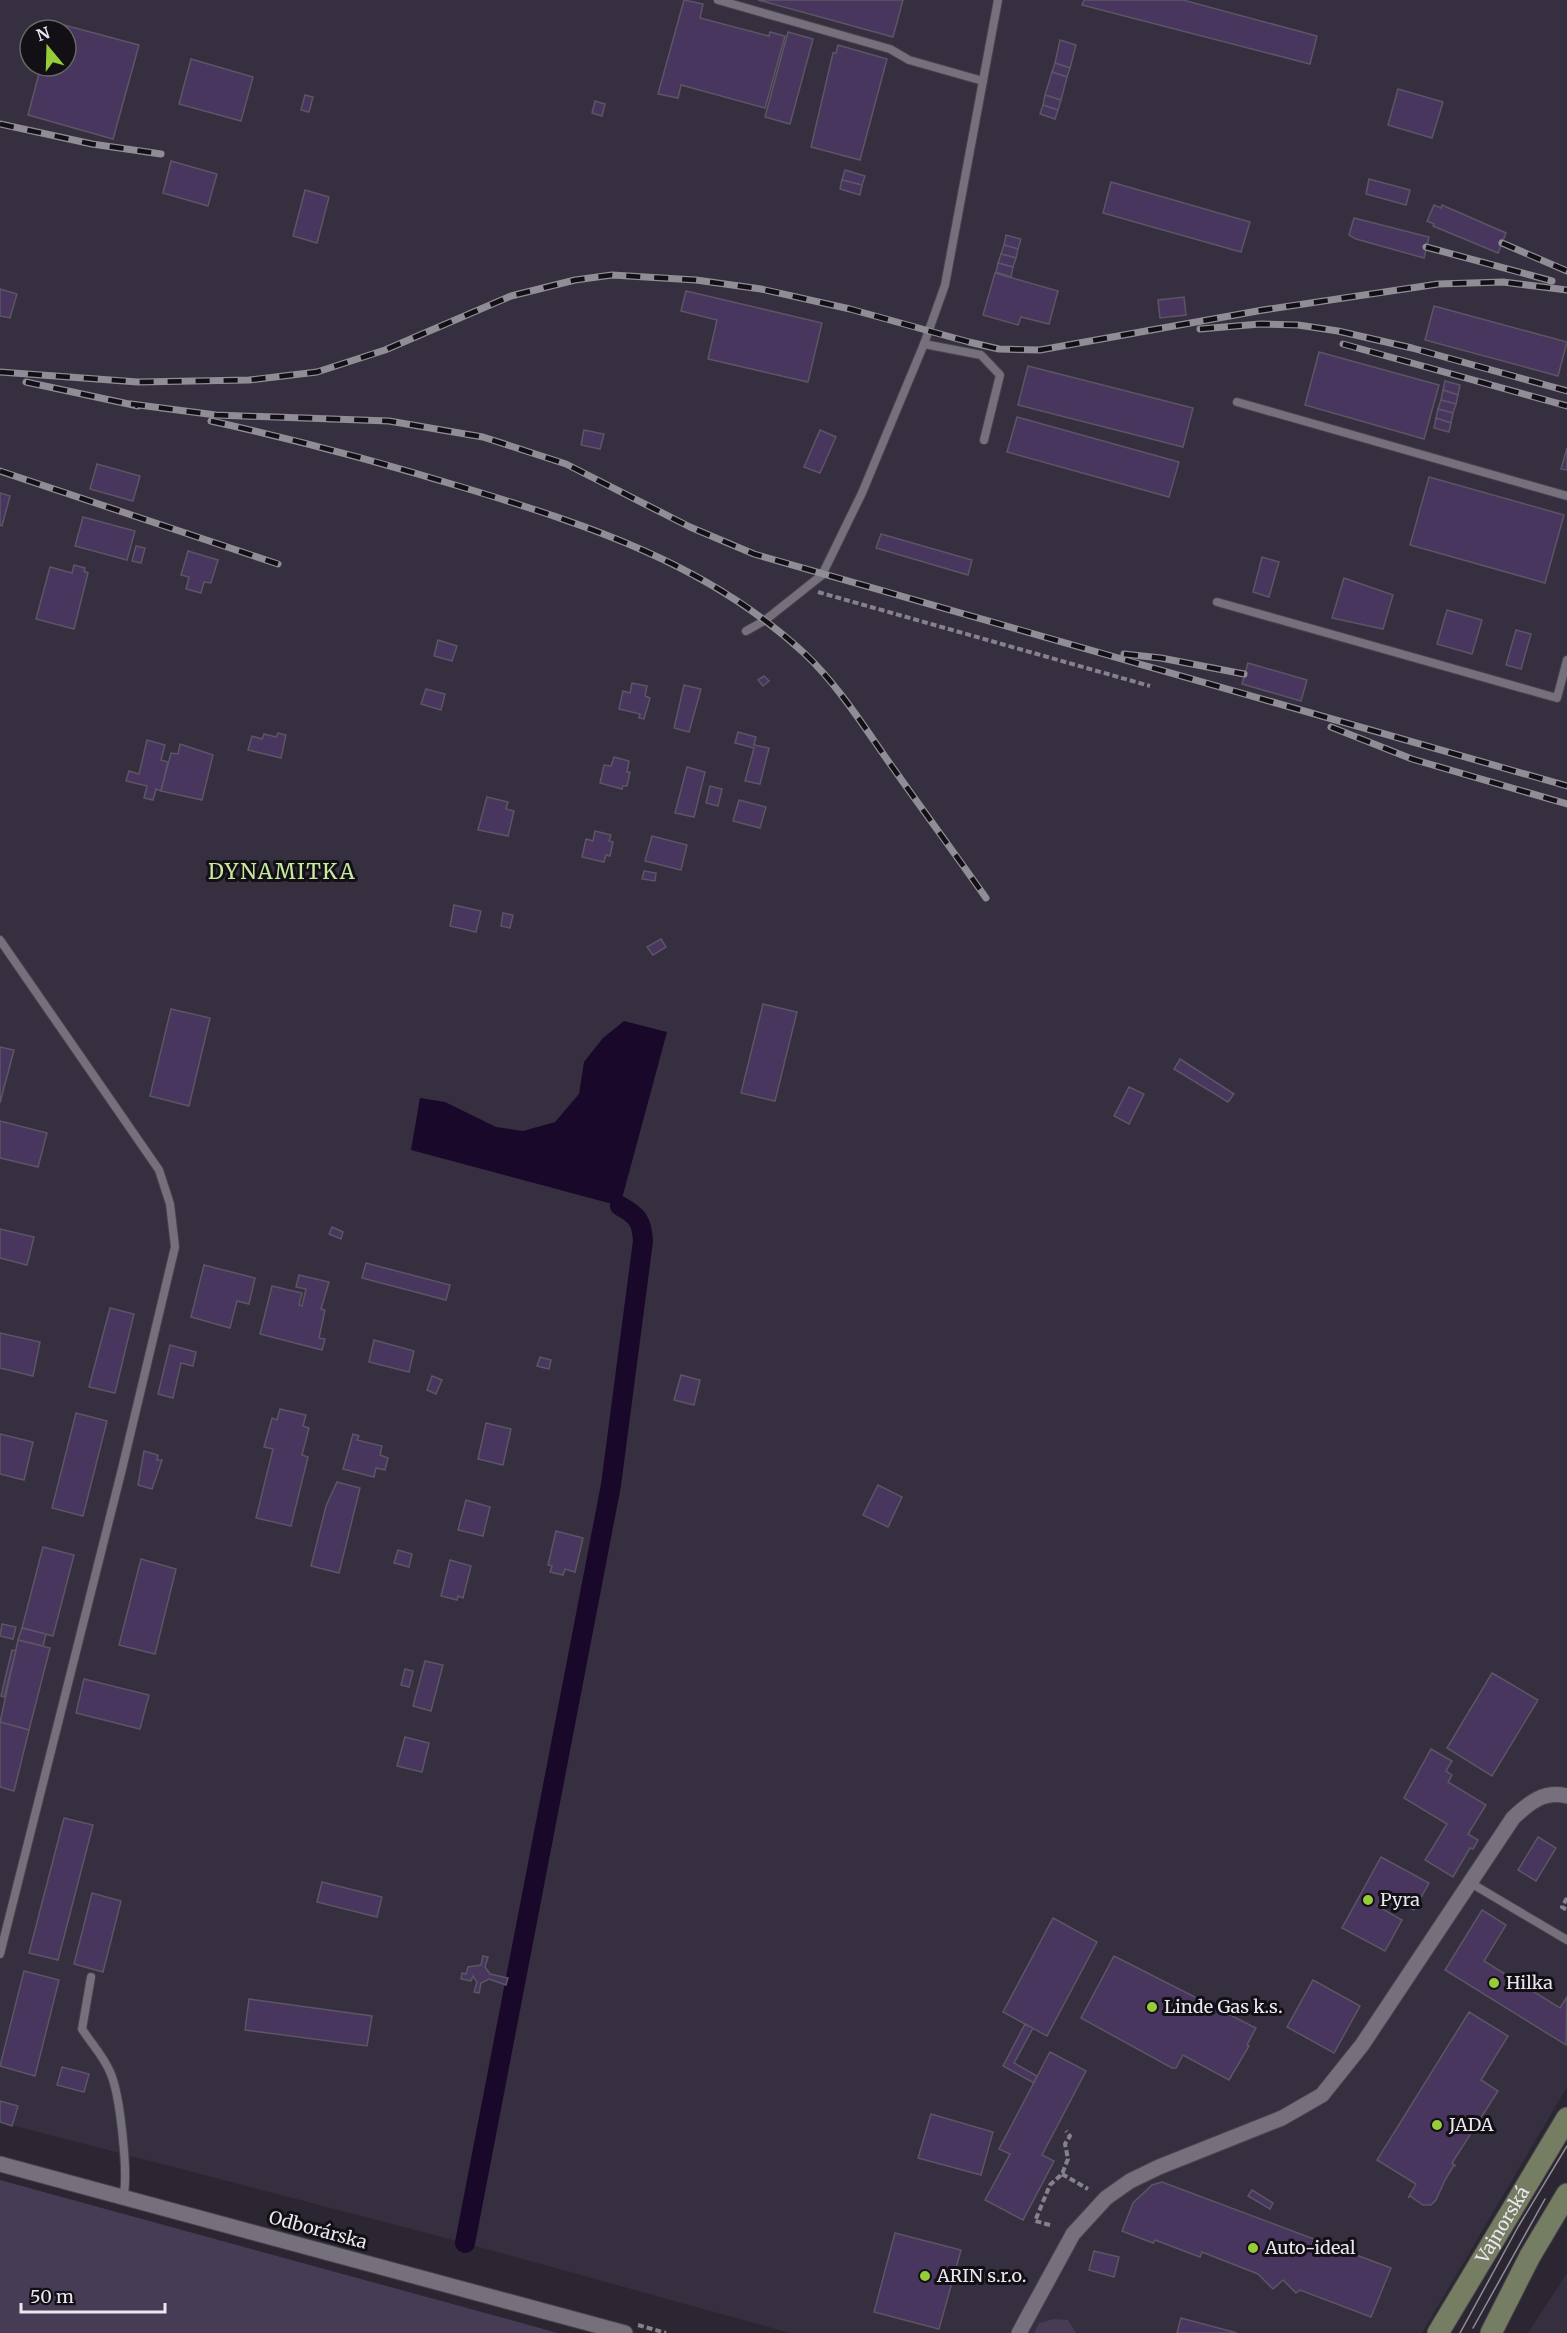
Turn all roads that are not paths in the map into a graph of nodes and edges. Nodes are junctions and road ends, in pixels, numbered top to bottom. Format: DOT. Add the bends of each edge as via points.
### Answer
graph roads {
  1 [pos="718,0"];
  2 [pos="998,0"];
  3 [pos="983,81"];
  4 [pos="924,344"];
  5 [pos="1237,402"];
  6 [pos="984,440"];
  7 [pos="1567,496"];
  8 [pos="1217,602"];
  9 [pos="746,631"];
  10 [pos="1567,660"];
  11 [pos="0,940"];
  12 [pos="1567,1796"];
  13 [pos="1466,1887"];
  14 [pos="1567,1940"];
  15 [pos="0,1954"];
  16 [pos="91,1977"];
  17 [pos="1567,2118"];
  18 [pos="0,2164"];
  19 [pos="1567,2194"];
  20 [pos="123,2198"];
  21 [pos="625,2333"];
  22 [pos="1020,2333"];
  23 [pos="1438,2333"];
  24 [pos="1491,2333"];
  1 -- 3 [label="lane" via="890,49 909,60"];
  2 -- 3 [label="lane"];
  3 -- 4 [label="lane" via="945,285"];
  4 -- 6 [label="lane" via="981,355 1000,375"];
  4 -- 9 [label="lane" via="822,575"];
  5 -- 7 [label="lane"];
  8 -- 10 [label="lane" via="1557,698"];
  11 -- 15 [label="lane" via="159,1170 170,1204 175,1247"];
  12 -- 13 [label="street" via="1544,1796 1523,1808"];
  13 -- 14 [label="lane"];
  13 -- 22 [label="street" via="1362,2045 1322,2095 1282,2118 1159,2167 1106,2198 1073,2234"];
  16 -- 20 [label="lane" via="82,2029 111,2073 125,2156"];
  17 -- 23 [label="main road, Vajnorská"];
  18 -- 20 [label="street, Odborárska"];
  19 -- 24 [label="main road"];
  20 -- 21 [label="street, Odborárska"];
}
